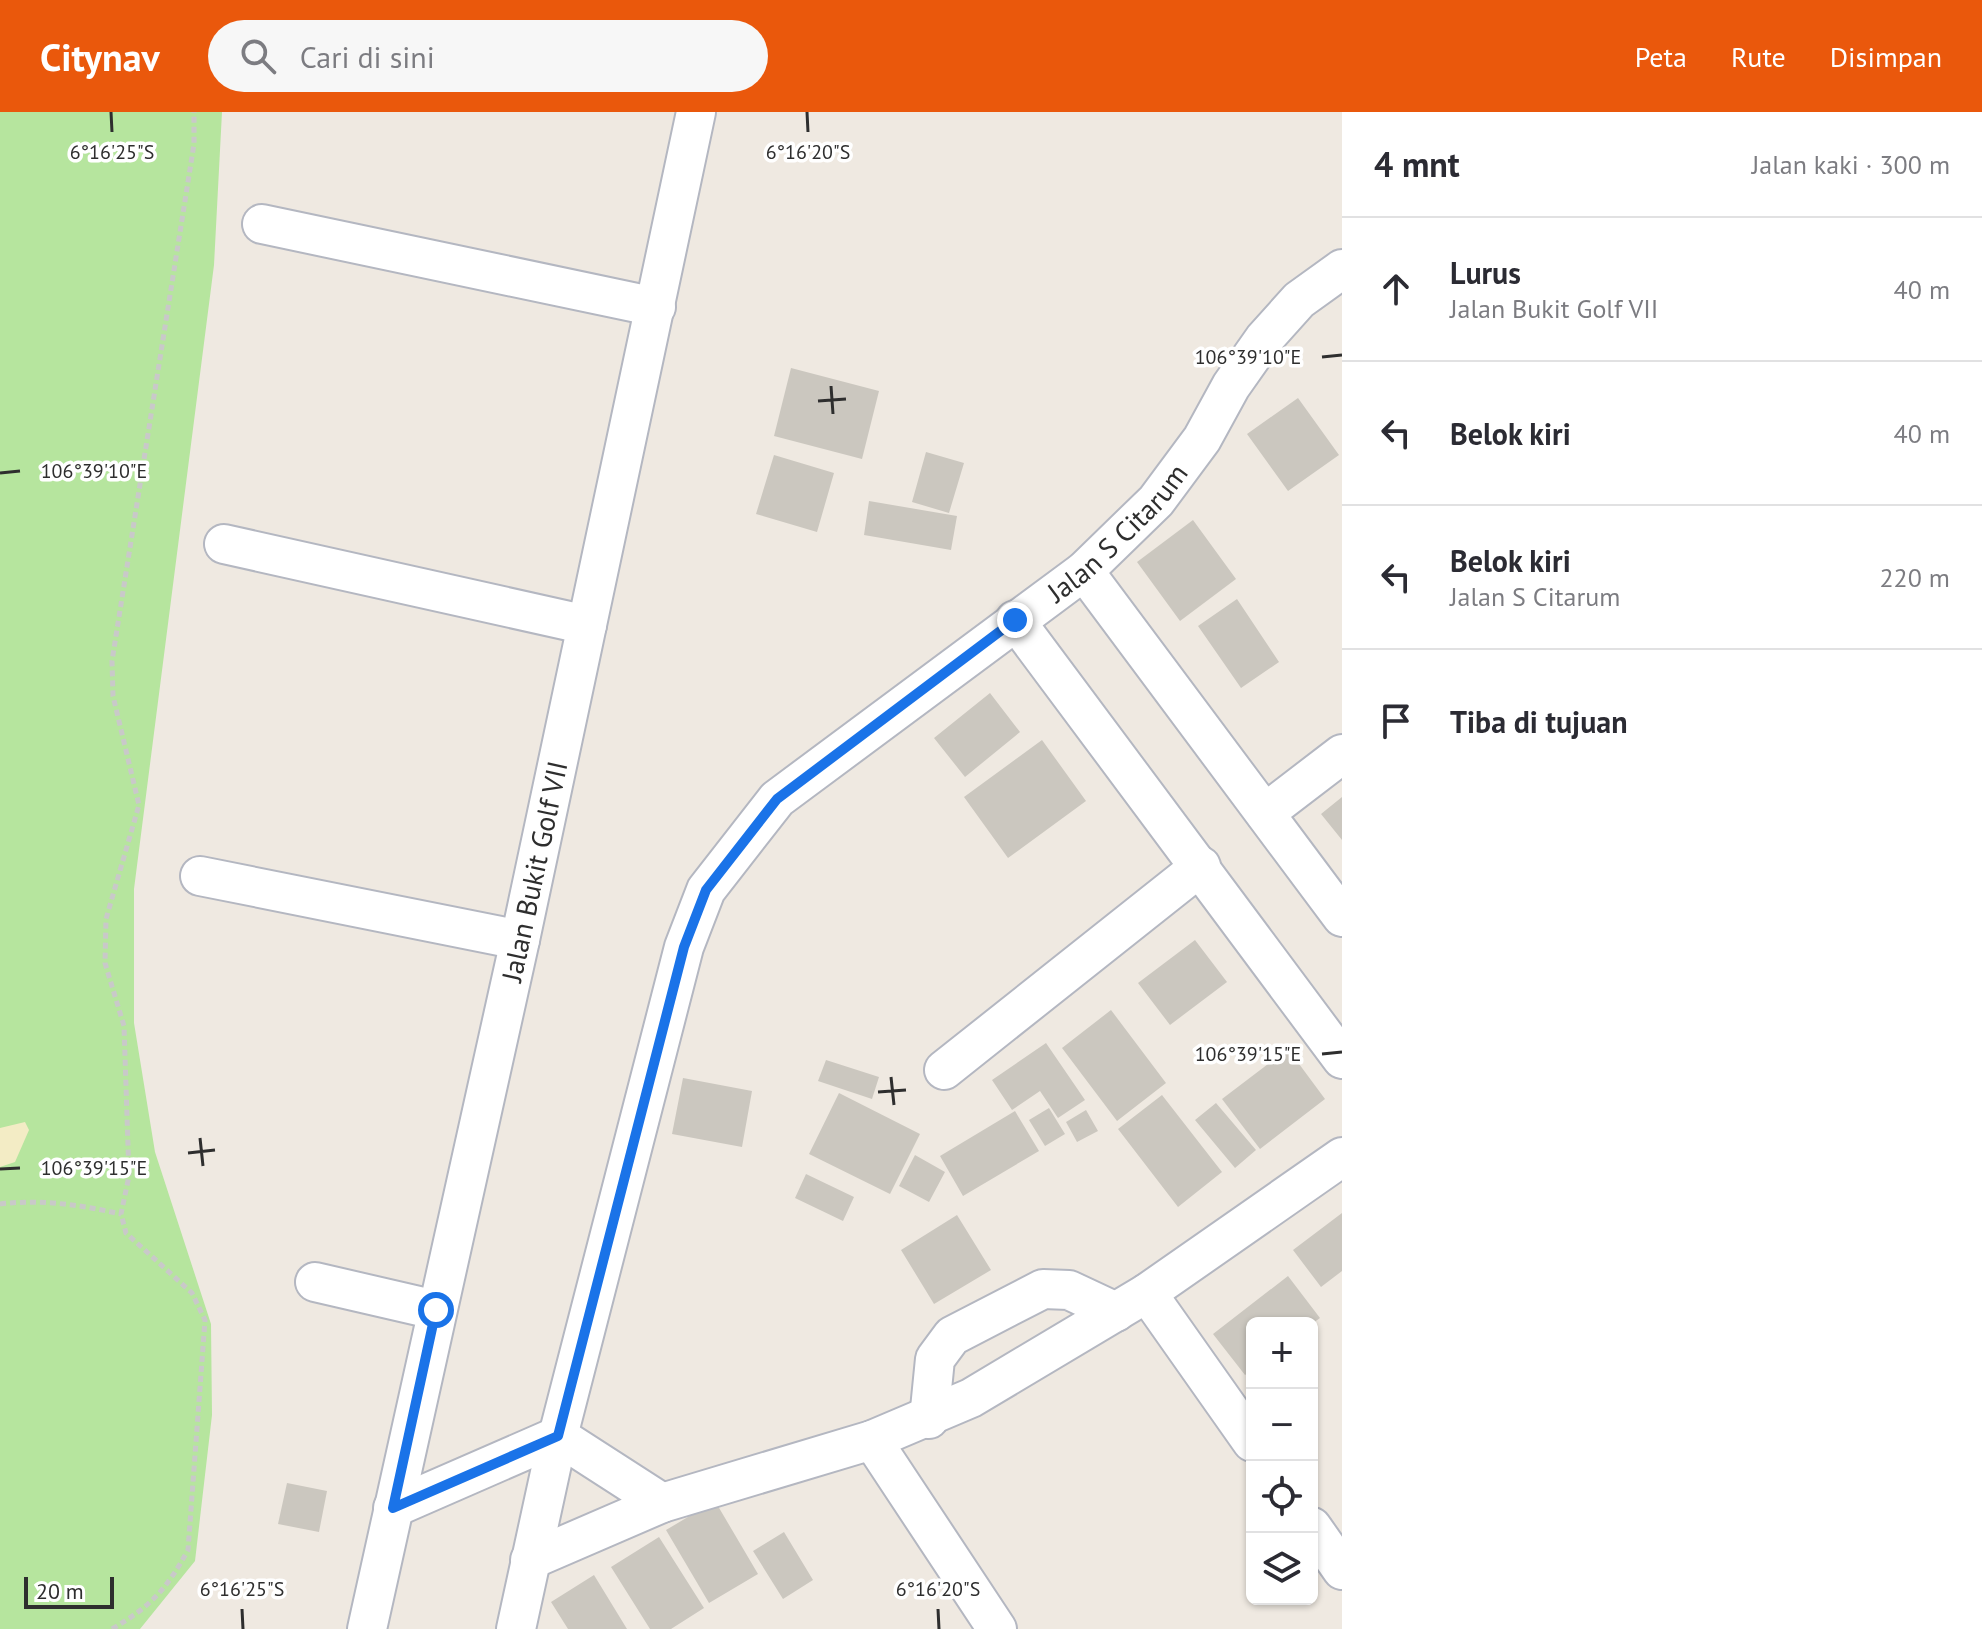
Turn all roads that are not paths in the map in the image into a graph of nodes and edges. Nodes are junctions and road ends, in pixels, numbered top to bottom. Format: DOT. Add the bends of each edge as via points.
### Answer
graph roads {
  1 [pos="696,112"];
  2 [pos="262,224"];
  3 [pos="1342,269"];
  4 [pos="656,307"];
  5 [pos="224,544"];
  6 [pos="1084,571"];
  7 [pos="1015,620"];
  8 [pos="587,625"];
  9 [pos="1342,754"];
  10 [pos="1265,813"];
  11 [pos="1201,866"];
  12 [pos="200,876"];
  13 [pos="1342,917"];
  14 [pos="520,940"];
  15 [pos="1342,1059"];
  16 [pos="944,1070"];
  17 [pos="1342,1157"];
  18 [pos="315,1282"];
  19 [pos="1132,1302"];
  20 [pos="436,1310"];
  21 [pos="929,1419"];
  22 [pos="1246,1435"];
  23 [pos="558,1436"];
  24 [pos="872,1440"];
  25 [pos="662,1503"];
  26 [pos="393,1508"];
  27 [pos="1316,1533"];
  28 [pos="530,1560"];
  29 [pos="1342,1570"];
  30 [pos="367,1629"];
  31 [pos="516,1629"];
  32 [pos="997,1629"];
  1 -- 4 [label="street, Jalan Bukit Golf VII"];
  2 -- 4 [label="street"];
  3 -- 6 [label="street, Jalan S Citarum" via="1299,300 1264,339 1156,501"];
  4 -- 8 [label="street, Jalan Bukit Golf VII"];
  5 -- 8 [label="street"];
  6 -- 7 [label="street, Jalan S Citarum"];
  6 -- 10 [label="street"];
  7 -- 11 [label="street"];
  7 -- 23 [label="street, Jalan S Citarum" via="777,799 706,890 684,947"];
  8 -- 14 [label="street, Jalan Bukit Golf VII"];
  9 -- 10 [label="street"];
  10 -- 13 [label="street"];
  11 -- 15 [label="street"];
  11 -- 16 [label="street"];
  12 -- 14 [label="street"];
  14 -- 20 [label="street, Jalan Bukit Golf VII"];
  17 -- 19 [label="street"];
  18 -- 20 [label="street"];
  19 -- 21 [label="street"];
  19 -- 21 [label="street" via="1043,1289 952,1336 935,1359"];
  19 -- 22 [label="street"];
  20 -- 26 [label="street, Jalan Bukit Golf VII"];
  21 -- 24 [label="street"];
  23 -- 25 [label="street"];
  23 -- 26 [label="street"];
  23 -- 28 [label="street, Jalan S Citarum"];
  24 -- 25 [label="street"];
  24 -- 32 [label="street"];
  25 -- 28 [label="street"];
  26 -- 30 [label="street, Jalan Bukit Golf VII"];
  27 -- 29 [label="street"];
  28 -- 31 [label="street, Jalan S Citarum"];
}
